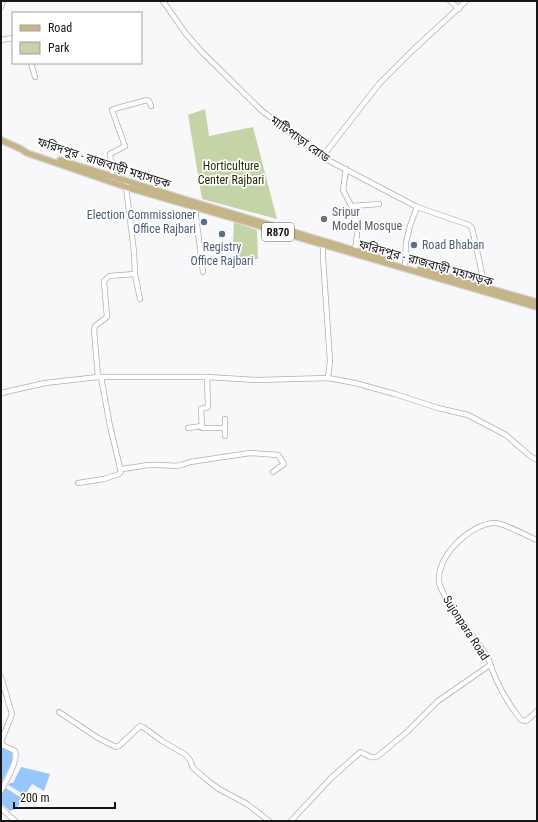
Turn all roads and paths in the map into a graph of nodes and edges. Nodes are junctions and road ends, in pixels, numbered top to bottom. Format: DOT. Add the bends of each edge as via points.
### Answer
graph roads {
  1 [pos="3,1"];
  2 [pos="163,1"];
  3 [pos="450,1"];
  4 [pos="466,1"];
  5 [pos="1,7"];
  6 [pos="459,9"];
  7 [pos="12,38"];
  8 [pos="1,40"];
  9 [pos="31,64"];
  10 [pos="34,77"];
  11 [pos="151,106"];
  12 [pos="1,140"];
  13 [pos="21,149"];
  14 [pos="322,157"];
  15 [pos="346,169"];
  16 [pos="114,178"];
  17 [pos="127,185"];
  18 [pos="379,204"];
  19 [pos="352,206"];
  20 [pos="417,207"];
  21 [pos="195,208"];
  22 [pos="323,245"];
  23 [pos="355,250"];
  24 [pos="405,265"];
  25 [pos="203,272"];
  26 [pos="135,274"];
  27 [pos="485,287"];
  28 [pos="140,299"];
  29 [pos="537,302"];
  30 [pos="537,307"];
  31 [pos="100,377"];
  32 [pos="207,377"];
  33 [pos="328,378"];
  34 [pos="1,393"];
  35 [pos="225,419"];
  36 [pos="202,426"];
  37 [pos="188,428"];
  38 [pos="224,428"];
  39 [pos="225,436"];
  40 [pos="537,460"];
  41 [pos="121,470"];
  42 [pos="273,472"];
  43 [pos="78,483"];
  44 [pos="537,540"];
  45 [pos="490,665"];
  46 [pos="1,677"];
  47 [pos="537,711"];
  48 [pos="59,712"];
  49 [pos="1,742"];
  50 [pos="1,791"];
  51 [pos="1,808"];
  52 [pos="15,821"];
  53 [pos="269,821"];
  54 [pos="291,821"];
  1 -- 5 [label="street"];
  2 -- 14 [label="street, মাটিপাড়া রোড" via="186,34 232,82 261,110"];
  3 -- 6 [label="street"];
  4 -- 6 [label="street"];
  6 -- 14 [label="street" via="379,84"];
  7 -- 8 [label="street"];
  9 -- 10 [label="street"];
  11 -- 16 [label="street" via="147,100 112,110 125,146 110,154"];
  12 -- 13 [label="main road"];
  13 -- 16 [label="main road, ফরিদপুর - রাজবাড়ী মহাসড়ক / R870"];
  13 -- 17 [label="main road, ফরিদপুর - রাজবাড়ী মহাসড়ক / R870"];
  14 -- 15 [label="street, মাটিপাড়া রোড"];
  15 -- 19 [label="street" via="343,190"];
  15 -- 20 [label="street, মাটিপাড়া রোড"];
  16 -- 17 [label="main road, ফরিদপুর - রাজবাড়ী মহাসড়ক / R870"];
  17 -- 21 [label="main road, ফরিদপুর - রাজবাড়ী মহাসড়ক / R870"];
  17 -- 23 [label="main road, ফরিদপুর - রাজবাড়ী মহাসড়ক / R870"];
  17 -- 26 [label="street"];
  18 -- 19 [label="street"];
  19 -- 23 [label="street" via="355,213"];
  20 -- 24 [label="street" via="406,242"];
  20 -- 27 [label="street, মাটিপাড়া রোড" via="472,228"];
  21 -- 22 [label="main road, ফরিদপুর - রাজবাড়ী মহাসড়ক / R870"];
  21 -- 25 [label="street"];
  22 -- 30 [label="main road, ফরিদপুর - রাজবাড়ী মহাসড়ক / R870"];
  22 -- 33 [label="street" via="330,361"];
  23 -- 24 [label="main road, ফরিদপুর - রাজবাড়ী মহাসড়ক / R870"];
  24 -- 27 [label="main road, ফরিদপুর - রাজবাড়ী মহাসড়ক / R870"];
  26 -- 28 [label="street"];
  26 -- 31 [label="street" via="109,276 104,281 107,317 95,326 94,330"];
  27 -- 29 [label="main road, ফরিদপুর - রাজবাড়ী মহাসড়ক / R870"];
  31 -- 32 [label="street"];
  31 -- 34 [label="street" via="45,383"];
  31 -- 41 [label="street"];
  32 -- 33 [label="street" via="258,380"];
  32 -- 36 [label="street" via="208,407 201,409"];
  33 -- 40 [label="street" via="468,414 506,435"];
  35 -- 38 [label="street"];
  36 -- 37 [label="street"];
  36 -- 38 [label="street" via="204,429"];
  38 -- 39 [label="street"];
  41 -- 42 [label="street" via="150,465 175,467 200,460 250,453 278,455 284,464"];
  41 -- 43 [label="street" via="119,474 104,479"];
  44 -- 45 [label="street, Sujonpara Road" via="496,523 486,524 464,536 450,549 444,560 440,571 440,584 444,595 488,657"];
  45 -- 47 [label="street, Sujonpara Road" via="521,720 528,719"];
  45 -- 54 [label="street" via="438,701 378,756 369,757 360,752 331,778"];
  46 -- 49 [label="street" via="12,714"];
  48 -- 53 [label="street" via="116,747 140,726 143,727 189,758 193,768 219,789 247,804"];
  49 -- 50 [label="street" via="16,753"];
  51 -- 52 [label="street"];
}
